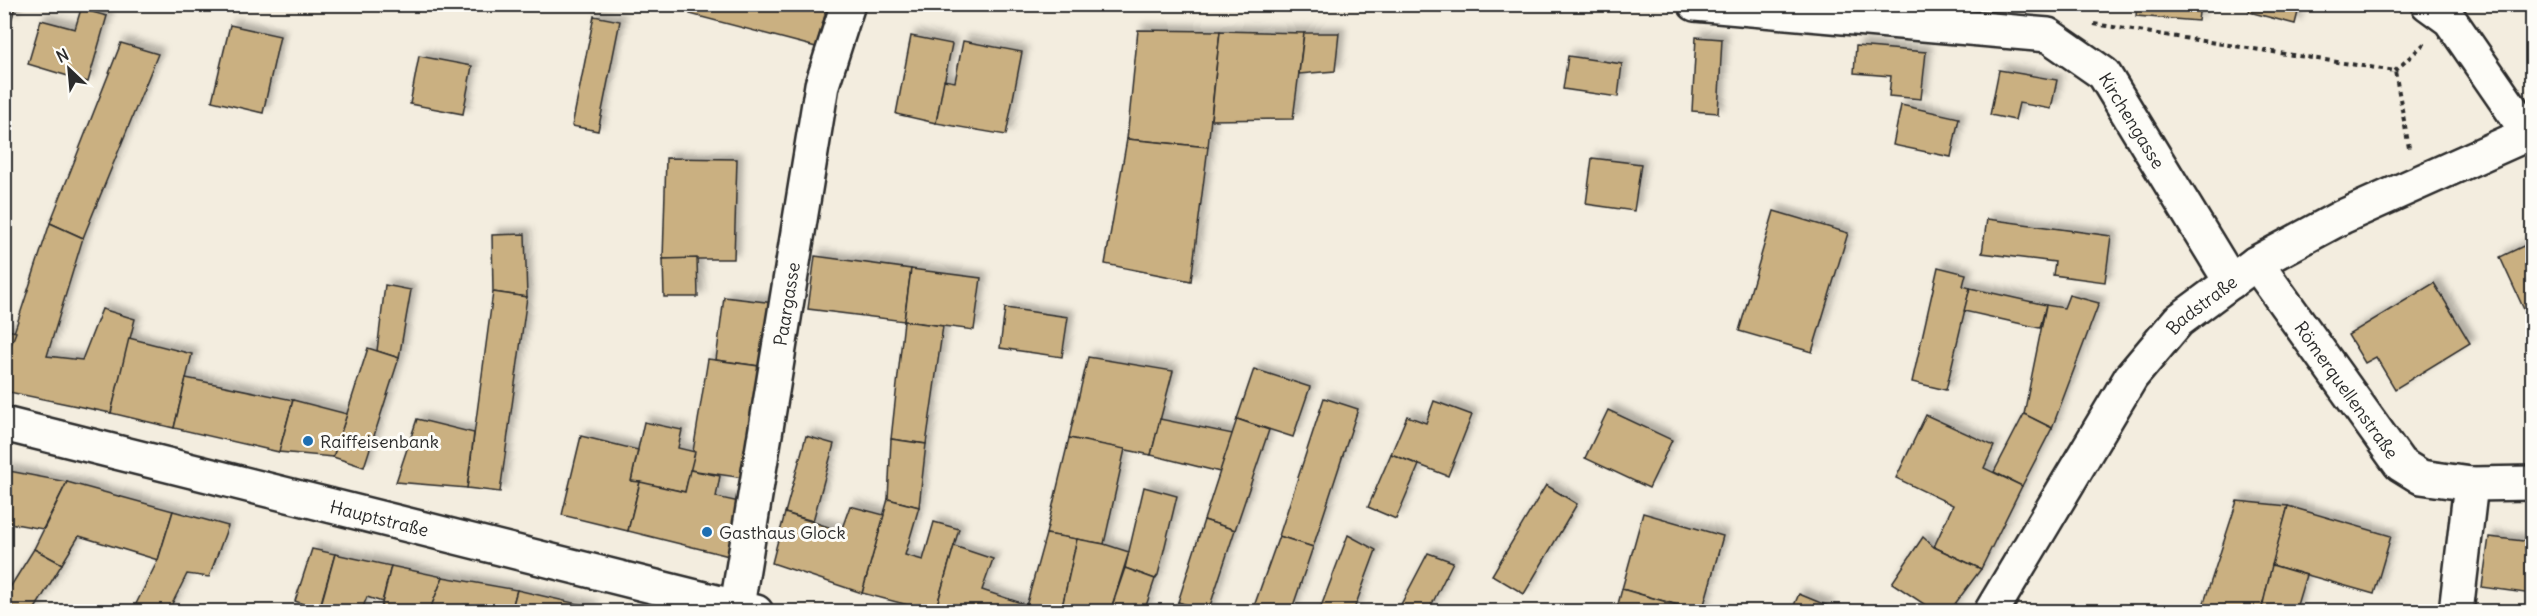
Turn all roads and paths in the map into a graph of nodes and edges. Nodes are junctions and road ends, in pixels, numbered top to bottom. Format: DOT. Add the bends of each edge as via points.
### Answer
graph roads {
  1 [pos="849,4"];
  2 [pos="1695,4"];
  3 [pos="2428,4"];
  4 [pos="2048,35"];
  5 [pos="2530,133"];
  6 [pos="2421,183"];
  7 [pos="2243,273"];
  8 [pos="4,424"];
  9 [pos="2532,483"];
  10 [pos="2471,484"];
  11 [pos="746,609"];
  12 [pos="1991,612"];
  13 [pos="2456,612"];
  1 -- 11 [label="street, Paargasse" via="822,85"];
  2 -- 4 [label="street, Kirchengasse"];
  3 -- 5 [label="street" via="2450,20"];
  4 -- 6 [label="path" via="2088,22 2394,71 2410,157"];
  4 -- 7 [label="street, Kirchengasse" via="2104,74"];
  5 -- 6 [label="street, Badstraße"];
  6 -- 7 [label="street, Badstraße" via="2342,217"];
  7 -- 10 [label="street, Römerquellenstraße" via="2400,464 2421,477"];
  7 -- 12 [label="street, Badstraße" via="2178,321 2131,377"];
  8 -- 11 [label="street, Hauptstraße"];
  9 -- 10 [label="street, Römerquellenstraße"];
  10 -- 13 [label="street"];
}
